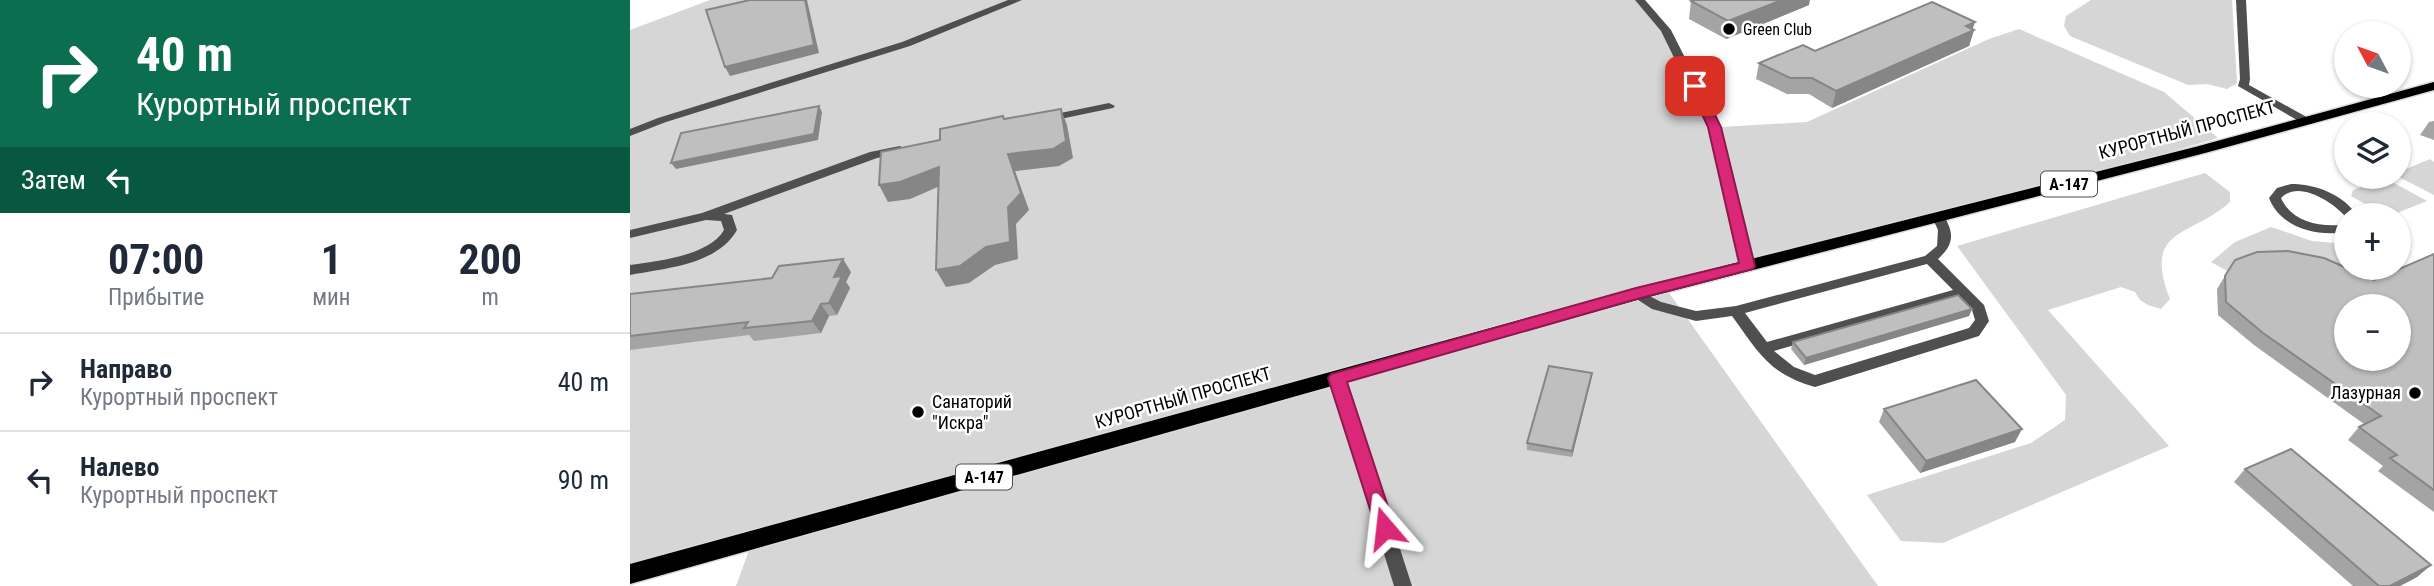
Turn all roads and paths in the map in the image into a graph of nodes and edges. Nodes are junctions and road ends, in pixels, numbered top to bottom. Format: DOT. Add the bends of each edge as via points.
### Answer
graph roads {
  1 [pos="1017,0"];
  2 [pos="1640,0"];
  3 [pos="2241,0"];
  4 [pos="2434,86"];
  5 [pos="1109,106"];
  6 [pos="2308,122"];
  7 [pos="1031,123"];
  8 [pos="630,134"];
  9 [pos="914,147"];
  10 [pos="2338,203"];
  11 [pos="706,216"];
  12 [pos="1938,217"];
  13 [pos="2334,229"];
  14 [pos="630,234"];
  15 [pos="1930,259"];
  16 [pos="1747,266"];
  17 [pos="630,270"];
  18 [pos="1963,292"];
  19 [pos="1636,294"];
  20 [pos="1736,311"];
  21 [pos="1765,348"];
  22 [pos="1337,378"];
  23 [pos="630,574"];
  24 [pos="1403,586"];
  1 -- 8 [label="street" via="906,44"];
  2 -- 16 [label="street" via="1666,30 1714,127"];
  3 -- 6 [label="street" via="2243,86"];
  4 -- 6 [label="main road, КУРОРТНЫЙ ПРОСПЕКТ / А-147"];
  5 -- 7 [label="street"];
  6 -- 12 [label="main road, КУРОРТНЫЙ ПРОСПЕКТ / А-147"];
  9 -- 11 [label="street" via="874,155"];
  10 -- 13 [label="street" via="2306,189 2284,189 2275,198 2281,211 2302,223"];
  11 -- 14 [label="street"];
  11 -- 17 [label="street" via="727,218 731,224 730,233 718,245 693,258"];
  12 -- 15 [label="street" via="1945,230 1943,247"];
  12 -- 16 [label="main road, КУРОРТНЫЙ ПРОСПЕКТ / А-147"];
  15 -- 18 [label="street"];
  15 -- 20 [label="street"];
  16 -- 19 [label="main road, КУРОРТНЫЙ ПРОСПЕКТ / А-147"];
  18 -- 21 [label="street"];
  18 -- 21 [label="street" via="1979,308 1982,321 1974,332 1815,381 1797,378 1778,366"];
  19 -- 20 [label="street" via="1657,306 1696,316"];
  19 -- 22 [label="main road, КУРОРТНЫЙ ПРОСПЕКТ / А-147"];
  20 -- 21 [label="street"];
  22 -- 23 [label="main road, КУРОРТНЫЙ ПРОСПЕКТ / А-147"];
  22 -- 24 [label="street"];
}
